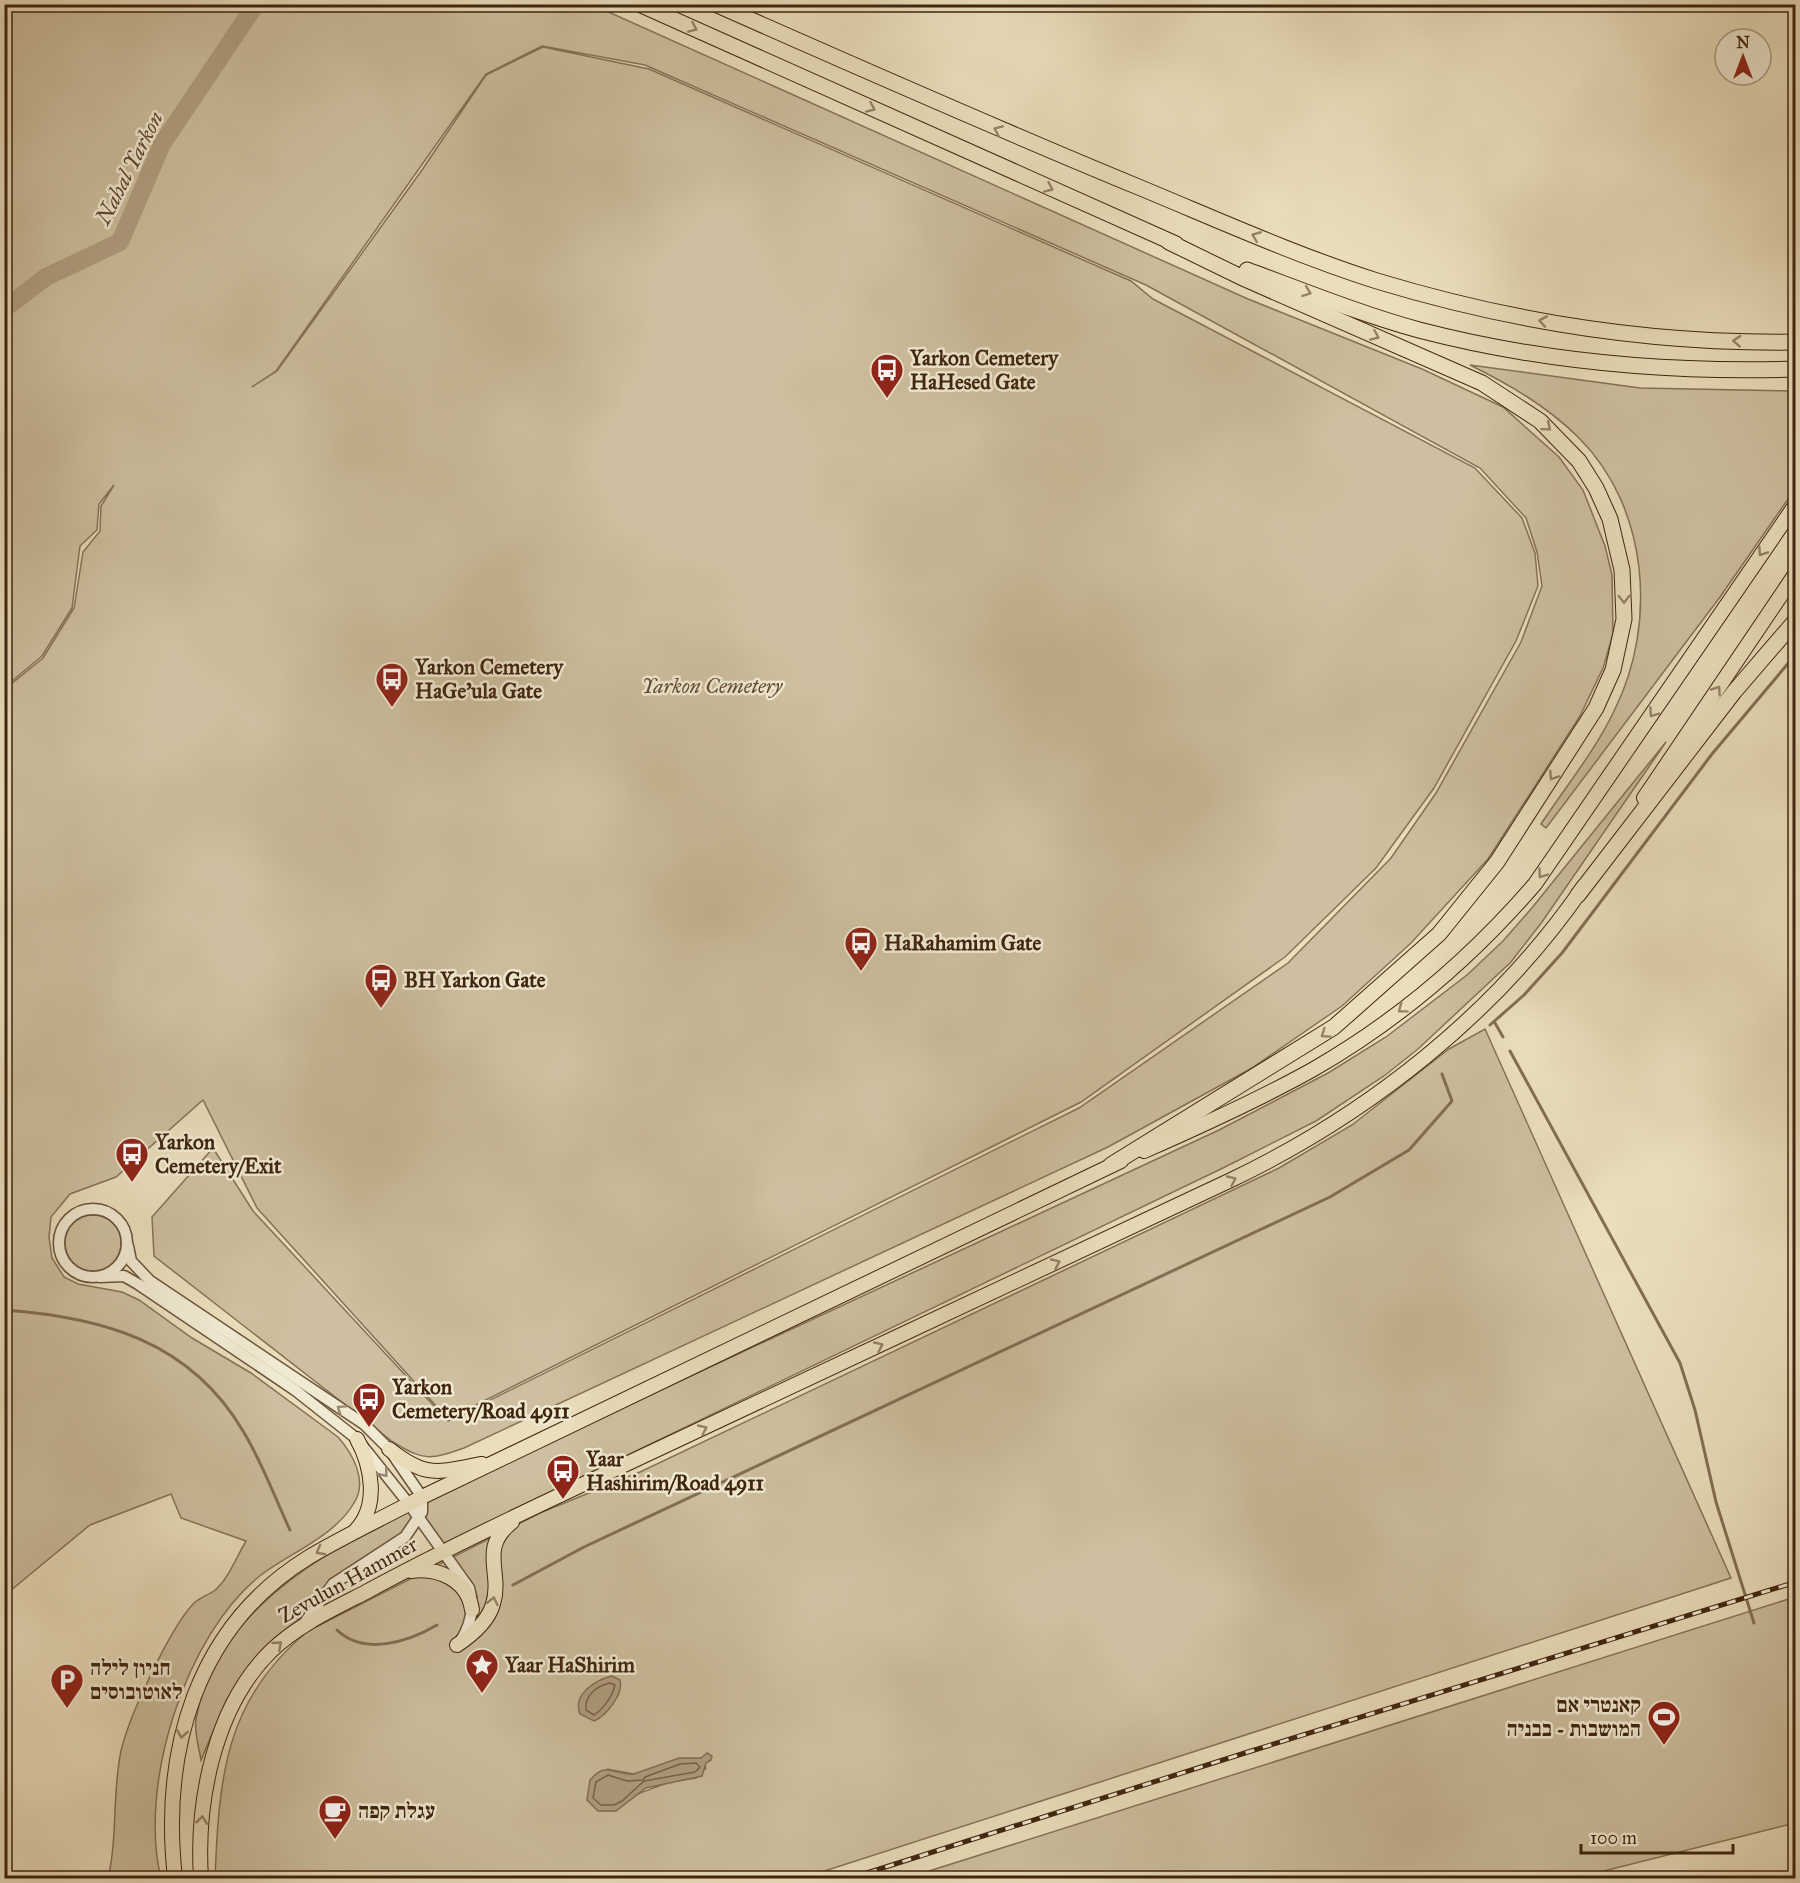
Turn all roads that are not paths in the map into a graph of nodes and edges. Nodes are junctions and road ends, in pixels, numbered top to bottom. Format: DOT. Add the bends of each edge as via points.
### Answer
graph roads {
  1 [pos="639,4"];
  2 [pos="715,4"];
  3 [pos="1169,242"];
  4 [pos="1796,342"];
  5 [pos="1796,369"];
  6 [pos="1796,504"];
  7 [pos="1796,573"];
  8 [pos="1796,620"];
  9 [pos="1578,895"];
  10 [pos="1111,1165"];
  11 [pos="128,1246"];
  12 [pos="100,1276"];
  13 [pos="357,1439"];
  14 [pos="389,1449"];
  15 [pos="510,1455"];
  16 [pos="422,1497"];
  17 [pos="409,1504"];
  18 [pos="527,1511"];
  19 [pos="419,1518"];
  20 [pos="355,1531"];
  21 [pos="441,1552"];
  22 [pos="395,1576"];
  23 [pos="472,1610"];
  24 [pos="303,1625"];
  25 [pos="457,1645"];
  26 [pos="175,1878"];
  27 [pos="201,1878"];
  1 -- 3 [label="highway, one-way"];
  4 -- 2 [label="highway, one-way" via="1714,340 1592,329 1500,313 1377,281 1008,134"];
  3 -- 5 [label="highway, one-way" via="1382,318 1497,348 1622,365"];
  3 -- 10 [label="highway, one-way" via="1482,383 1540,421 1579,461 1610,519 1620,554 1624,612 1613,670 1596,708 1497,862 1439,934 1334,1027"];
  6 -- 10 [label="main road, one-way" via="1535,884 1491,931 1418,997 1314,1069"];
  9 -- 7 [label="main road, one-way"];
  8 -- 9 [label="highway" via="1734,692"];
  18 -- 9 [label="main road, one-way" via="1241,1176 1312,1137 1390,1085 1464,1022 1519,967"];
  10 -- 15 [label="main road"];
  11 -- 12 [label="street" via="116,1269"];
  11 -- 12 [label="street" via="124,1226 109,1212 88,1209 66,1221 59,1238 63,1259 78,1274"];
  14 -- 11 [label="street, one-way" via="364,1424 150,1281 131,1261"];
  12 -- 13 [label="street" via="124,1276 138,1284 295,1390"];
  13 -- 17 [label="street, one-way"];
  13 -- 20 [label="main road" via="367,1461 371,1489 366,1516"];
  14 -- 15 [label="main road" via="408,1464 428,1471"];
  14 -- 16 [label="street"];
  15 -- 16 [label="main road, Zevulun Hammer"];
  16 -- 17 [label="main road, Zevulun Hammer"];
  16 -- 19 [label="street"];
  17 -- 19 [label="street"];
  17 -- 20 [label="main road, Zevulun Hammer"];
  18 -- 21 [label="main road, Zevulun Hammer"];
  25 -- 18 [label="main road, one-way" via="490,1612 495,1595 495,1544 504,1529"];
  19 -- 21 [label="street"];
  19 -- 24 [label="street" via="396,1544 333,1584"];
  20 -- 26 [label="main road, Zevulun Hammer, one-way" via="309,1557 267,1588 234,1625 204,1671 184,1722 178,1758 171,1843"];
  21 -- 22 [label="main road, Zevulun Hammer"];
  21 -- 23 [label="street" via="469,1588"];
  22 -- 23 [label="main road" via="420,1570 445,1574 459,1585"];
  22 -- 24 [label="main road, Zevulun Hammer"];
  23 -- 25 [label="street" via="467,1630"];
  27 -- 24 [label="main road, Zevulun Hammer, one-way" via="205,1797 222,1730 250,1677 270,1652"];
}
